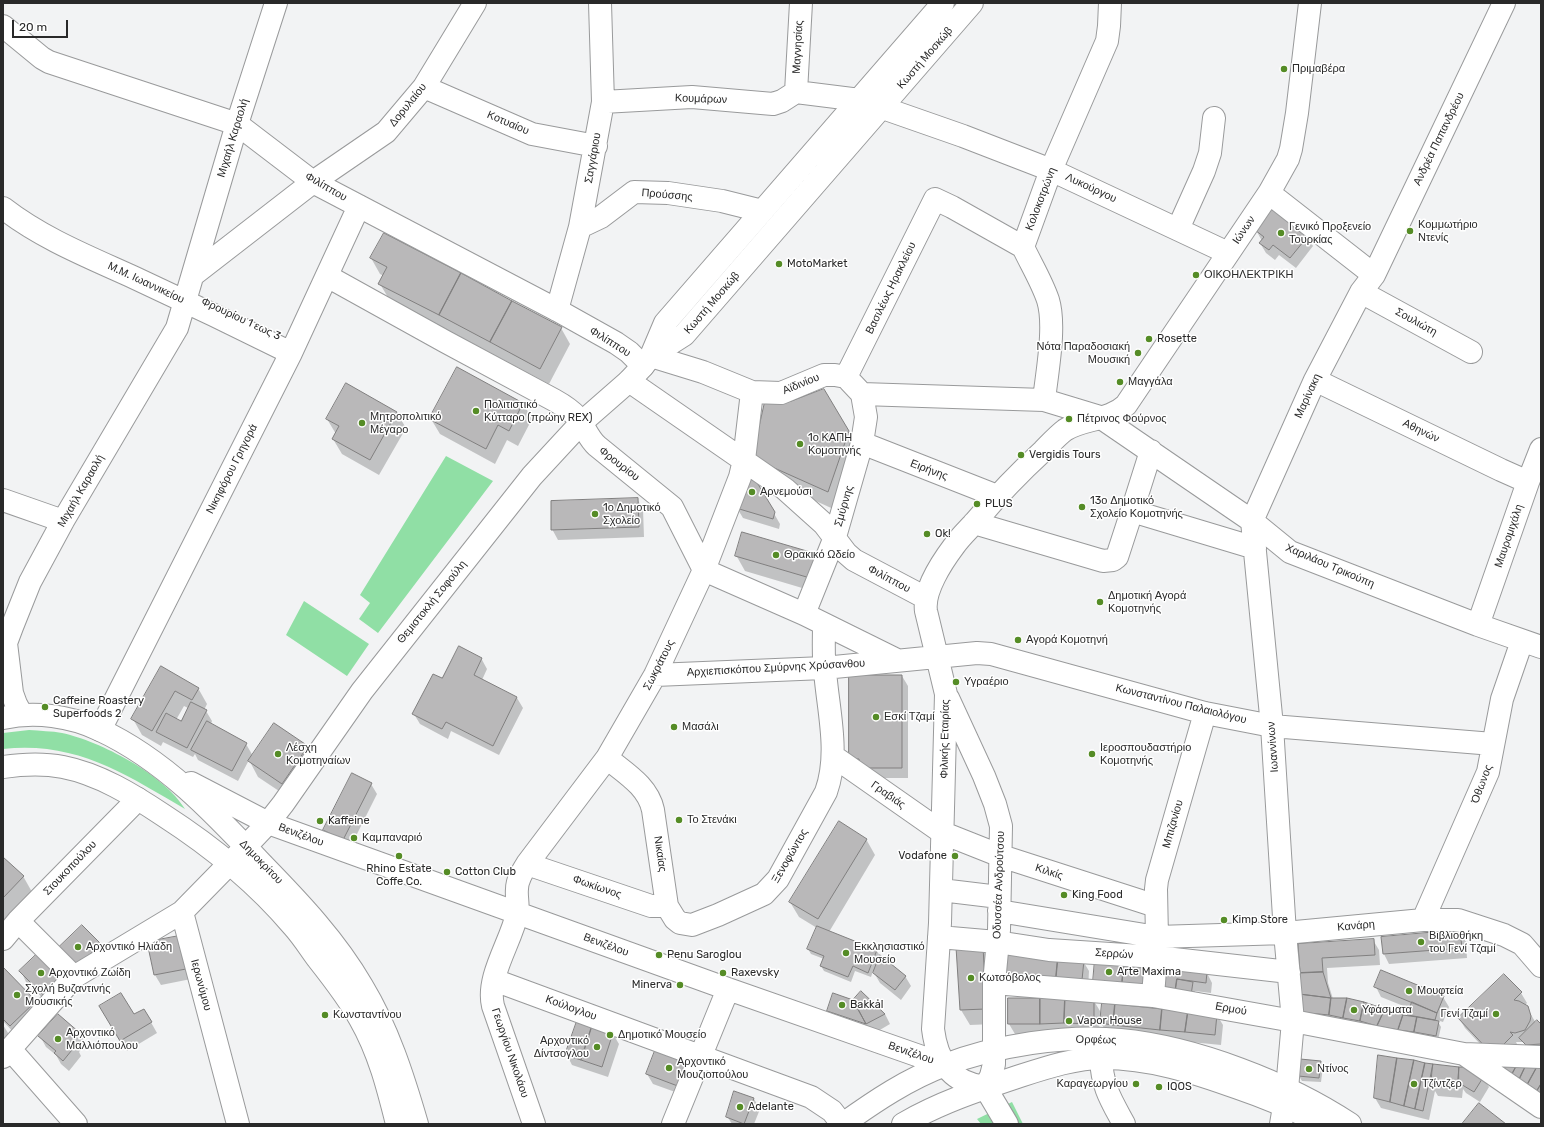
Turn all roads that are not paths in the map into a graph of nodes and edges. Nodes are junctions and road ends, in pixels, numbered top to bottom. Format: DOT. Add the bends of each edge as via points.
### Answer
graph roads {
  1 [pos="276,3"];
  2 [pos="476,3"];
  3 [pos="600,3"];
  4 [pos="801,3"];
  5 [pos="943,3"];
  6 [pos="972,3"];
  7 [pos="1110,3"];
  8 [pos="1504,3"];
  9 [pos="1311,4"];
  10 [pos="3,26"];
  11 [pos="424,87"];
  12 [pos="796,92"];
  13 [pos="860,100"];
  14 [pos="603,102"];
  15 [pos="882,108"];
  16 [pos="1214,118"];
  17 [pos="237,124"];
  18 [pos="596,146"];
  19 [pos="1051,170"];
  20 [pos="313,182"];
  21 [pos="1269,193"];
  22 [pos="359,206"];
  23 [pos="3,208"];
  24 [pos="762,211"];
  25 [pos="580,227"];
  26 [pos="1178,229"];
  27 [pos="1022,247"];
  28 [pos="1228,253"];
  29 [pos="1374,275"];
  30 [pos="327,276"];
  31 [pos="189,290"];
  32 [pos="1361,292"];
  33 [pos="557,310"];
  34 [pos="293,348"];
  35 [pos="1471,352"];
  36 [pos="641,368"];
  37 [pos="846,377"];
  38 [pos="1315,380"];
  39 [pos="752,392"];
  40 [pos="862,394"];
  41 [pos="1044,400"];
  42 [pos="1100,417"];
  43 [pos="581,423"];
  44 [pos="862,443"];
  45 [pos="1541,449"];
  46 [pos="1150,451"];
  47 [pos="744,460"];
  48 [pos="1528,482"];
  49 [pos="997,496"];
  50 [pos="3,500"];
  51 [pos="1132,511"];
  52 [pos="63,521"];
  53 [pos="1252,521"];
  54 [pos="974,523"];
  55 [pos="835,537"];
  56 [pos="1254,548"];
  57 [pos="704,570"];
  58 [pos="926,598"];
  59 [pos="804,614"];
  60 [pos="824,625"];
  61 [pos="1478,625"];
  62 [pos="1532,644"];
  63 [pos="5,646"];
  64 [pos="937,658"];
  65 [pos="897,660"];
  66 [pos="824,668"];
  67 [pos="655,675"];
  68 [pos="946,694"];
  69 [pos="1205,713"];
  70 [pos="13,716"];
  71 [pos="1272,726"];
  72 [pos="100,730"];
  73 [pos="1493,744"];
  74 [pos="833,756"];
  75 [pos="607,758"];
  76 [pos="157,765"];
  77 [pos="3,767"];
  78 [pos="138,799"];
  79 [pos="268,823"];
  80 [pos="943,833"];
  81 [pos="246,847"];
  82 [pos="1001,856"];
  83 [pos="230,863"];
  84 [pos="527,864"];
  85 [pos="941,890"];
  86 [pos="999,904"];
  87 [pos="667,906"];
  88 [pos="1156,906"];
  89 [pos="182,912"];
  90 [pos="517,913"];
  91 [pos="718,915"];
  92 [pos="1423,920"];
  93 [pos="18,921"];
  94 [pos="1285,933"];
  95 [pos="940,937"];
  96 [pos="3,939"];
  97 [pos="997,942"];
  98 [pos="1156,947"];
  99 [pos="1541,966"];
  100 [pos="1289,972"];
  101 [pos="74,978"];
  102 [pos="494,980"];
  103 [pos="994,983"];
  104 [pos="728,990"];
  105 [pos="1153,996"];
  106 [pos="1293,1021"];
  107 [pos="994,1051"];
  108 [pos="6,1053"];
  109 [pos="1464,1054"];
  110 [pos="700,1056"];
  111 [pos="1541,1057"];
  112 [pos="1101,1058"];
  113 [pos="945,1065"];
  114 [pos="985,1087"];
  115 [pos="1284,1106"];
  116 [pos="1541,1107"];
  117 [pos="76,1124"];
  118 [pos="238,1124"];
  119 [pos="397,1124"];
  120 [pos="417,1124"];
  121 [pos="534,1124"];
  122 [pos="673,1124"];
  123 [pos="843,1124"];
  124 [pos="903,1124"];
  125 [pos="1007,1124"];
  126 [pos="1124,1124"];
  127 [pos="1321,1124"];
  128 [pos="1350,1124"];
  1 -- 17 [label="street, Μιχαήλ Καραολή"];
  2 -- 11 [label="street, Δορυλαίου"];
  3 -- 14 [label="street, Σαγγάριου"];
  4 -- 12 [label="street, Μαγνησίας"];
  5 -- 13 [label="street, Κωστή Μοσκώβ"];
  6 -- 15 [label="street, Κωστή Μοσκώβ"];
  7 -- 19 [label="street, Κολοκοτρώνη" via="1107,41"];
  8 -- 29 [label="street, Ανδρέα Παπανδρέου"];
  9 -- 21 [label="street, Ιώνων" via="1291,149"];
  10 -- 17 [label="street, Φιλίππου" via="49,62"];
  11 -- 18 [label="street, Κοτυαίου" via="532,134"];
  11 -- 20 [label="street, Δορυλαίου" via="386,132"];
  12 -- 13 [label="street, Λυκούργου"];
  12 -- 14 [label="street, Κουμάρων" via="773,104 692,97"];
  13 -- 15 [label="street, Λυκούργου"];
  13 -- 24 [label="street, Κωστή Μοσκώβ"];
  14 -- 18 [label="street, Σαγγάριου"];
  15 -- 19 [label="street, Λυκούργου"];
  15 -- 36 [label="street, Κωστή Μοσκώβ" via="684,335"];
  16 -- 26 [label="street" via="1210,152 1204,171"];
  17 -- 20 [label="street, Φιλίππου"];
  17 -- 31 [label="street, Μιχαήλ Καραολή"];
  18 -- 25 [label="street, Σαγγάριου"];
  19 -- 26 [label="street, Λυκούργου"];
  19 -- 27 [label="street, Κολοκοτρώνη"];
  20 -- 22 [label="street, Φιλίππου"];
  20 -- 31 [label="street"];
  21 -- 28 [label="street, Ιώνων"];
  21 -- 29 [label="street"];
  22 -- 30 [label="street, Νικηφόρου Γρηγορά"];
  22 -- 33 [label="street, Φιλίππου"];
  23 -- 31 [label="street, Μ.Μ. Ιωαννικείου" via="22,223 47,237"];
  24 -- 25 [label="street, Προύσσης" via="722,201 668,193 634,192 601,217"];
  24 -- 36 [label="street, Κωστή Μοσκώβ" via="665,323"];
  25 -- 33 [label="street, Σαγγάριου"];
  26 -- 28 [label="street, Λυκούργου"];
  27 -- 37 [label="street, Βασιλέως Ηρακλείου" via="935,199"];
  27 -- 41 [label="street" via="1048,301 1051,325"];
  28 -- 42 [label="street, Ιώνων" via="1126,405 1113,414"];
  29 -- 32 [label="street, Μαρίνακη"];
  30 -- 34 [label="street, Νικηφόρου Γρηγορά"];
  30 -- 43 [label="street, Φρουρίου" via="554,400 573,412"];
  31 -- 34 [label="street, Μ.Μ. Ιωαννικείου"];
  31 -- 52 [label="street, Μιχαήλ Καραολή" via="177,328"];
  32 -- 35 [label="street, Σουλιώτη"];
  32 -- 38 [label="street, Μαρίνακη"];
  33 -- 36 [label="street, Φιλίππου" via="616,343 629,352"];
  34 -- 72 [label="street, Νικηφόρου Γρηγορά"];
  36 -- 39 [label="street, Αϊδινίου" via="703,372"];
  36 -- 43 [label="street, Θεμιστοκλή Σοφούλη"];
  36 -- 47 [label="street, Φιλίππου"];
  37 -- 39 [label="street, Αϊδινίου" via="824,375 786,392"];
  37 -- 40 [label="street"];
  38 -- 48 [label="street, Αθηνών"];
  38 -- 53 [label="street, Μαρίνακη"];
  39 -- 47 [label="street, Σωκράτους"];
  40 -- 41 [label="street"];
  40 -- 44 [label="street, Σμύρνης" via="866,417"];
  41 -- 42 [label="street, Χαριλάου Τρικούπη"];
  42 -- 46 [label="street, Χαριλάου Τρικούπη"];
  42 -- 49 [label="street, Φιλικής Εταιρίας" via="1082,422 1063,432"];
  43 -- 57 [label="street, Φρουρίου" via="597,446 672,507"];
  43 -- 79 [label="street, Θεμιστοκλή Σοφούλη" via="532,476 392,652"];
  44 -- 49 [label="street, Ειρήνης"];
  44 -- 55 [label="street, Σμύρνης"];
  45 -- 48 [label="street, Μαυρομιχάλη"];
  46 -- 51 [label="street"];
  46 -- 53 [label="street, Χαριλάου Τρικούπη"];
  47 -- 55 [label="street, Φιλίππου" via="785,489"];
  47 -- 57 [label="street, Σωκράτους" via="740,477"];
  48 -- 61 [label="street, Μαυρομιχάλη"];
  49 -- 54 [label="street, Φιλικής Εταιρίας"];
  50 -- 52 [label="street"];
  51 -- 54 [label="street" via="1120,552 1108,562"];
  51 -- 56 [label="street"];
  52 -- 63 [label="street, Μιχαήλ Καραολή" via="30,582"];
  53 -- 56 [label="street, Ιωαννίνων"];
  53 -- 61 [label="street, Χαριλάου Τρικούπη" via="1290,552"];
  54 -- 58 [label="street, Φιλικής Εταιρίας" via="955,544 938,570"];
  55 -- 58 [label="street, Φιλίππου" via="854,560"];
  55 -- 59 [label="street, Σμύρνης"];
  56 -- 71 [label="street, Ιωαννίνων"];
  57 -- 59 [label="street"];
  57 -- 67 [label="street, Σωκράτους"];
  58 -- 64 [label="street, Φιλικής Εταιρίας" via="926,611"];
  59 -- 60 [label="street"];
  60 -- 65 [label="street"];
  60 -- 66 [label="street"];
  61 -- 62 [label="street, Χαριλάου Τρικούπη"];
  62 -- 73 [label="street, Όθωνος" via="1502,699"];
  63 -- 70 [label="street, Μιχαήλ Καραολή" via="16,704"];
  64 -- 65 [label="street, Κωνσταντίνου Παλαιολόγου"];
  64 -- 68 [label="street, Φιλικής Εταιρίας"];
  64 -- 69 [label="street, Κωνσταντίνου Παλαιολόγου" via="991,654"];
  65 -- 66 [label="street, Αρχιεπισκόπου Σμύρνης Χρύσανθου"];
  66 -- 67 [label="street, Αρχιεπισκόπου Σμύρνης Χρύσανθου"];
  66 -- 74 [label="street"];
  67 -- 75 [label="street, Σωκράτους"];
  68 -- 80 [label="street, Φιλικής Εταιρίας"];
  68 -- 82 [label="street, Οδυσσέα Ανδρούτσου" via="995,804 1001,826"];
  69 -- 71 [label="street, Κωνσταντίνου Παλαιολόγου"];
  69 -- 88 [label="street, Μπιζανίου" via="1157,880"];
  70 -- 72 [label="street, Δημοκρίτου" via="49,716 77,721"];
  71 -- 73 [label="street, Κωνσταντίνου Παλαιολόγου"];
  71 -- 94 [label="street, Ιωαννίνων"];
  72 -- 76 [label="street, Δημοκρίτου" via="130,746"];
  73 -- 92 [label="street, Όθωνος" via="1485,780"];
  74 -- 80 [label="street, Γραβιάς"];
  74 -- 91 [label="street, Ξενοφώντος" via="826,792 774,884 764,894"];
  75 -- 84 [label="street, Σωκράτους"];
  75 -- 87 [label="street, Νικαίας" via="643,788 650,798"];
  76 -- 79 [label="street, Βενιζέλου"];
  76 -- 81 [label="street, Δημοκρίτου" via="190,792"];
  77 -- 78 [label="street, Δημοκρίτου" via="32,764 62,766 85,773"];
  78 -- 83 [label="street, Δημοκρίτου" via="192,834"];
  78 -- 93 [label="street, Στουκοπούλου"];
  79 -- 81 [label="street, Θεμιστοκλή Σοφούλη"];
  79 -- 90 [label="street, Βενιζέλου"];
  80 -- 82 [label="street, Κιλκίς"];
  80 -- 85 [label="street, Φιλικής Εταιρίας"];
  81 -- 83 [label="street, Θεμιστοκλή Σοφούλη"];
  81 -- 120 [label="street, Δημοκρίτου" via="302,906 362,985 380,1017 396,1056"];
  82 -- 86 [label="street, Οδυσσέα Ανδρούτσου"];
  82 -- 88 [label="street, Κιλκίς"];
  83 -- 89 [label="street"];
  83 -- 119 [label="street, Δημοκρίτου" via="271,901 294,927 354,1008 375,1048"];
  84 -- 87 [label="street, Φωκίωνος" via="651,906"];
  84 -- 90 [label="street, Σωκράτους" via="517,885"];
  85 -- 86 [label="street"];
  85 -- 95 [label="street, Φιλικής Εταιρίας"];
  86 -- 97 [label="street, Οδυσσέα Ανδρούτσου"];
  86 -- 98 [label="street"];
  87 -- 91 [label="street, Νικαίας" via="675,920 686,925 698,924"];
  88 -- 98 [label="street, Μπιζανίου"];
  89 -- 101 [label="street"];
  89 -- 118 [label="street, Ιερωνύμου"];
  90 -- 102 [label="street, Γεωργίου Νικολάου"];
  90 -- 104 [label="street, Βενιζέλου"];
  92 -- 94 [label="street, Κανάρη"];
  92 -- 99 [label="street, Κανάρη" via="1458,920 1504,935 1522,944"];
  93 -- 96 [label="street, Στουκοπούλου"];
  93 -- 101 [label="street"];
  94 -- 98 [label="street, Κανάρη"];
  94 -- 100 [label="street, Ιωαννίνων"];
  95 -- 97 [label="street, Σερρών"];
  95 -- 113 [label="street, Φιλικής Εταιρίας" via="933,1029 935,1044"];
  97 -- 98 [label="street, Σερρών" via="1049,950"];
  97 -- 103 [label="street, Οδυσσέα Ανδρούτσου"];
  98 -- 100 [label="street, Σερρών"];
  98 -- 105 [label="street, Μπιζανίου"];
  100 -- 106 [label="street, Ιωαννίνων"];
  101 -- 108 [label="street"];
  102 -- 110 [label="street, Κούλογλου"];
  102 -- 121 [label="street, Γεωργίου Νικολάου" via="493,1006"];
  103 -- 105 [label="street, Ερμού"];
  103 -- 107 [label="street, Οδυσσέα Ανδρούτσου"];
  104 -- 110 [label="street"];
  104 -- 113 [label="street, Βενιζέλου"];
  105 -- 106 [label="street, Ερμού"];
  106 -- 109 [label="street, Ερμού"];
  106 -- 115 [label="street, Ιωαννίνων"];
  107 -- 113 [label="street, Ορφέως"];
  107 -- 114 [label="street, Οδυσσέα Ανδρούτσου" via="991,1076"];
  107 -- 115 [label="street, Ορφέως" via="1054,1040 1119,1039 1212,1061"];
  108 -- 117 [label="street"];
  109 -- 111 [label="street, Ερμού"];
  109 -- 116 [label="street, Ερμού"];
  110 -- 122 [label="street"];
  110 -- 123 [label="street, Κούλογλου" via="811,1097 832,1111"];
  112 -- 114 [label="street, Ορφέως" via="1056,1065"];
  112 -- 115 [label="street, Ορφέως" via="1139,1060 1179,1068"];
  112 -- 126 [label="street" via="1101,1073 1106,1091"];
  113 -- 114 [label="street, Φιλικής Εταιρίας" via="962,1081"];
  113 -- 123 [label="street, Ορφέως" via="893,1091"];
  114 -- 124 [label="street, Ορφέως" via="946,1102"];
  114 -- 125 [label="street"];
  115 -- 127 [label="street, Ορφέως"];
  115 -- 128 [label="street, Ορφέως" via="1320,1106"];
}
